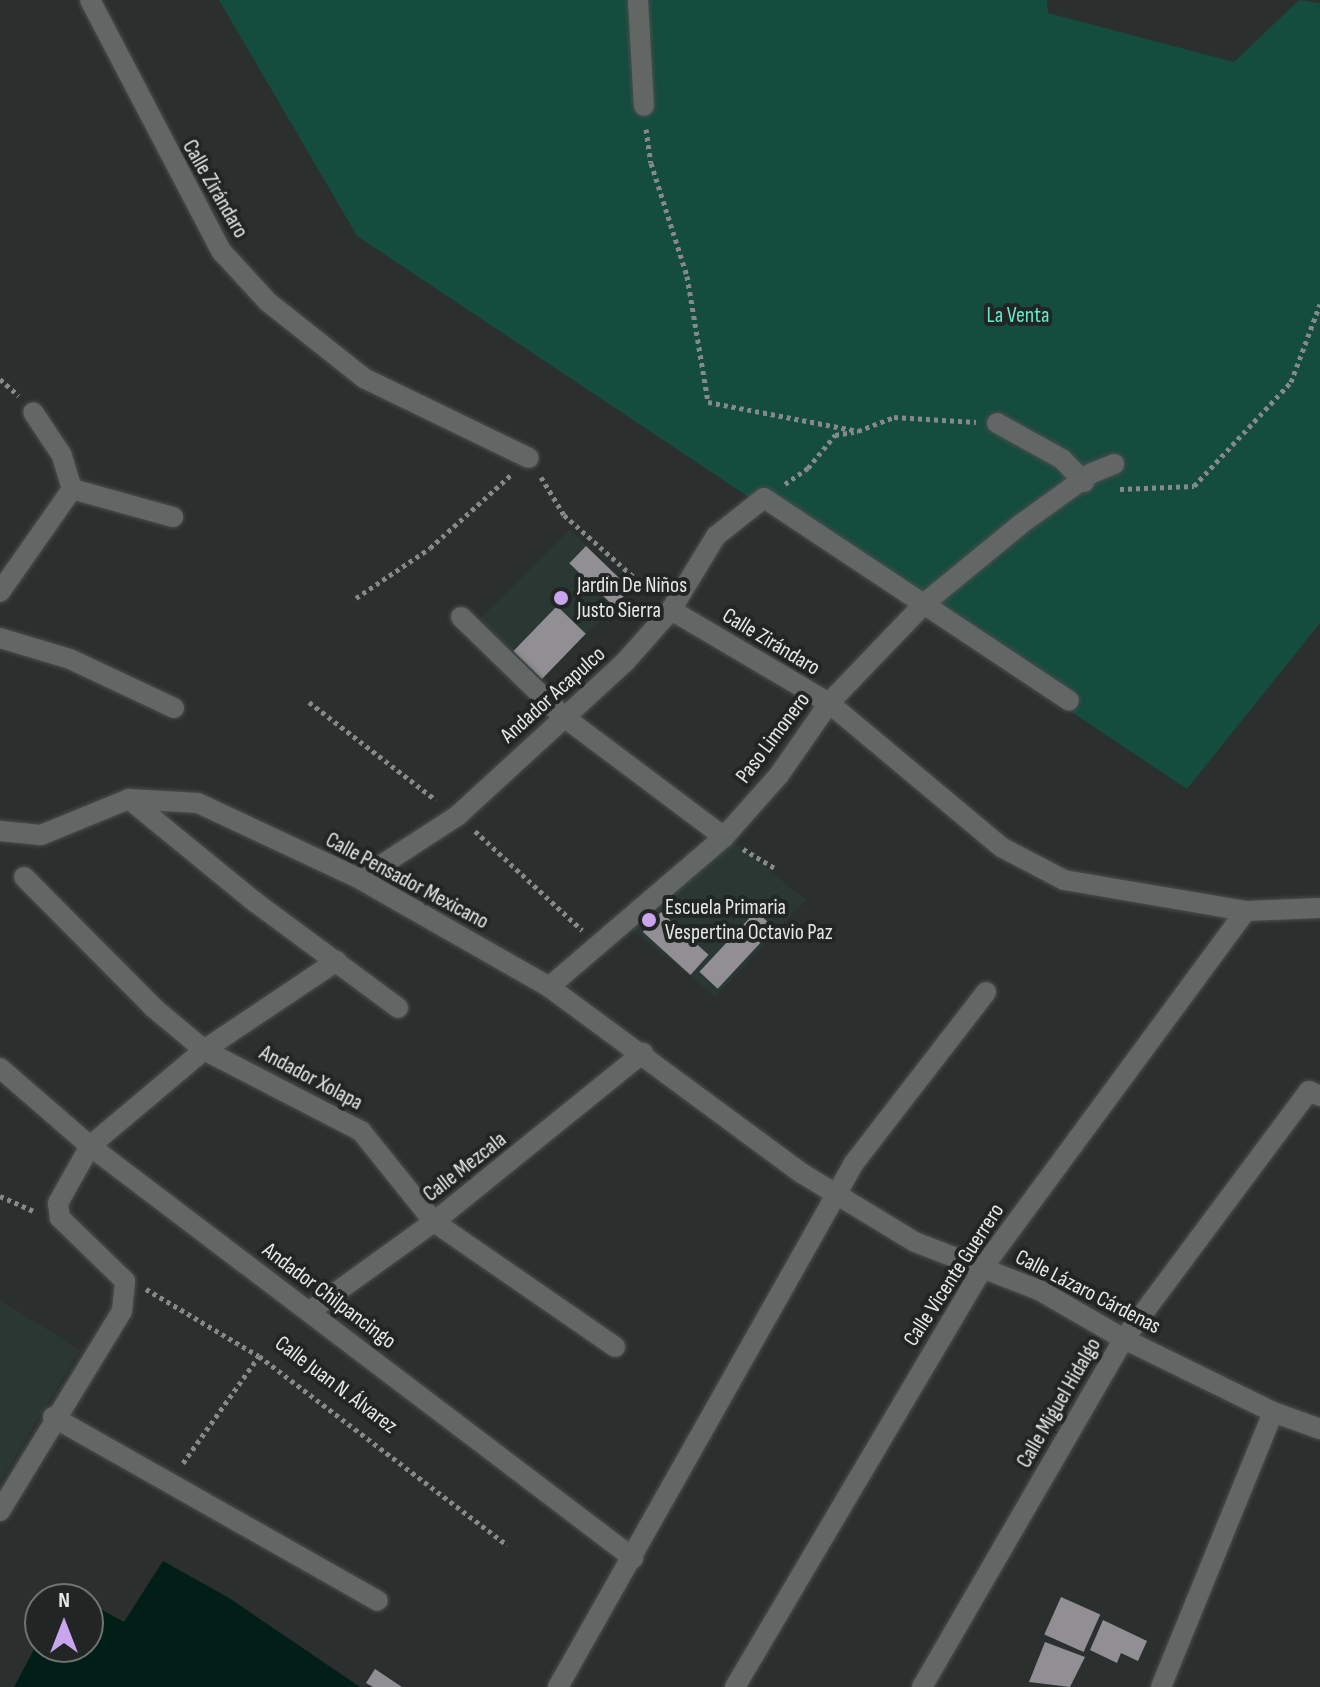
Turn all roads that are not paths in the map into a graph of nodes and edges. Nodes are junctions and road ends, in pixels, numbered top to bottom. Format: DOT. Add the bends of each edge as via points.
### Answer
graph roads {
  1 [pos="90,0"];
  2 [pos="638,0"];
  3 [pos="644,106"];
  4 [pos="33,412"];
  5 [pos="997,423"];
  6 [pos="529,458"];
  7 [pos="1114,464"];
  8 [pos="1084,482"];
  9 [pos="72,489"];
  10 [pos="173,517"];
  11 [pos="0,592"];
  12 [pos="926,602"];
  13 [pos="671,610"];
  14 [pos="461,617"];
  15 [pos="0,638"];
  16 [pos="1069,701"];
  17 [pos="829,703"];
  18 [pos="174,708"];
  19 [pos="564,717"];
  20 [pos="129,799"];
  21 [pos="0,831"];
  22 [pos="724,837"];
  23 [pos="24,877"];
  24 [pos="360,879"];
  25 [pos="1320,908"];
  26 [pos="1246,911"];
  27 [pos="337,961"];
  28 [pos="549,987"];
  29 [pos="986,992"];
  30 [pos="398,1008"];
  31 [pos="204,1050"];
  32 [pos="643,1053"];
  33 [pos="0,1068"];
  34 [pos="1320,1096"];
  35 [pos="90,1146"];
  36 [pos="838,1196"];
  37 [pos="434,1222"];
  38 [pos="984,1266"];
  39 [pos="310,1311"];
  40 [pos="1124,1339"];
  41 [pos="615,1347"];
  42 [pos="1273,1412"];
  43 [pos="53,1417"];
  44 [pos="1320,1429"];
  45 [pos="0,1511"];
  46 [pos="633,1558"];
  47 [pos="378,1601"];
  48 [pos="558,1687"];
  49 [pos="735,1687"];
  50 [pos="922,1687"];
  51 [pos="1161,1687"];
  1 -- 6 [label="street, Calle Zirándaro" via="222,252 268,302 364,378"];
  2 -- 3 [label="street"];
  4 -- 9 [label="street" via="61,454"];
  5 -- 8 [label="street" via="1062,459"];
  7 -- 8 [label="street, Paso Limonero"];
  8 -- 12 [label="street, Paso Limonero" via="1021,524"];
  9 -- 10 [label="street"];
  9 -- 11 [label="street"];
  12 -- 13 [label="street, Andador Acapulco" via="764,498 716,536"];
  12 -- 16 [label="street"];
  12 -- 17 [label="street, Paso Limonero"];
  13 -- 17 [label="street, Calle Zirándaro"];
  13 -- 19 [label="street, Andador Acapulco" via="625,662"];
  14 -- 19 [label="street"];
  15 -- 18 [label="street" via="70,659"];
  17 -- 22 [label="street, Paso Limonero" via="779,775"];
  17 -- 26 [label="street, Calle Zirándaro" via="1001,847 1064,880"];
  19 -- 22 [label="street"];
  19 -- 24 [label="street, Andador Acapulco" via="457,816"];
  20 -- 21 [label="street" via="41,835"];
  20 -- 24 [label="street, Calle Pensador Mexicano" via="198,803"];
  20 -- 27 [label="street"];
  22 -- 28 [label="street, Paso Limonero"];
  23 -- 31 [label="street, Andador Xolapa" via="154,1008"];
  24 -- 28 [label="street, Calle Pensador Mexicano"];
  25 -- 26 [label="street, Calle Zirándaro"];
  26 -- 38 [label="street, Calle Vicente Guerrero"];
  27 -- 30 [label="street"];
  27 -- 31 [label="street"];
  28 -- 32 [label="street, Calle Pensador Mexicano"];
  29 -- 36 [label="street" via="883,1123"];
  31 -- 35 [label="street"];
  31 -- 37 [label="street, Andador Xolapa" via="361,1131"];
  32 -- 36 [label="street, Calle Lázaro Cárdenas"];
  32 -- 37 [label="street, Calle Mezcala"];
  33 -- 35 [label="street, Andador Chilpancingo"];
  34 -- 40 [label="street, Calle Miguel Hidalgo" via="1309,1091"];
  35 -- 39 [label="street, Andador Chilpancingo"];
  35 -- 43 [label="street" via="58,1203 59,1211 125,1281 122,1311"];
  36 -- 38 [label="street, Calle Lázaro Cárdenas" via="915,1242"];
  36 -- 46 [label="street"];
  37 -- 39 [label="street, Calle Mezcala"];
  37 -- 41 [label="street, Andador Xolapa"];
  38 -- 40 [label="street, Calle Lázaro Cárdenas"];
  38 -- 49 [label="street, Calle Vicente Guerrero"];
  39 -- 46 [label="street, Andador Chilpancingo"];
  40 -- 42 [label="street, Calle Lázaro Cárdenas"];
  40 -- 50 [label="street, Calle Miguel Hidalgo"];
  42 -- 44 [label="street, Calle Lázaro Cárdenas"];
  42 -- 51 [label="street"];
  43 -- 45 [label="street"];
  43 -- 47 [label="street"];
  46 -- 48 [label="street"];
}
